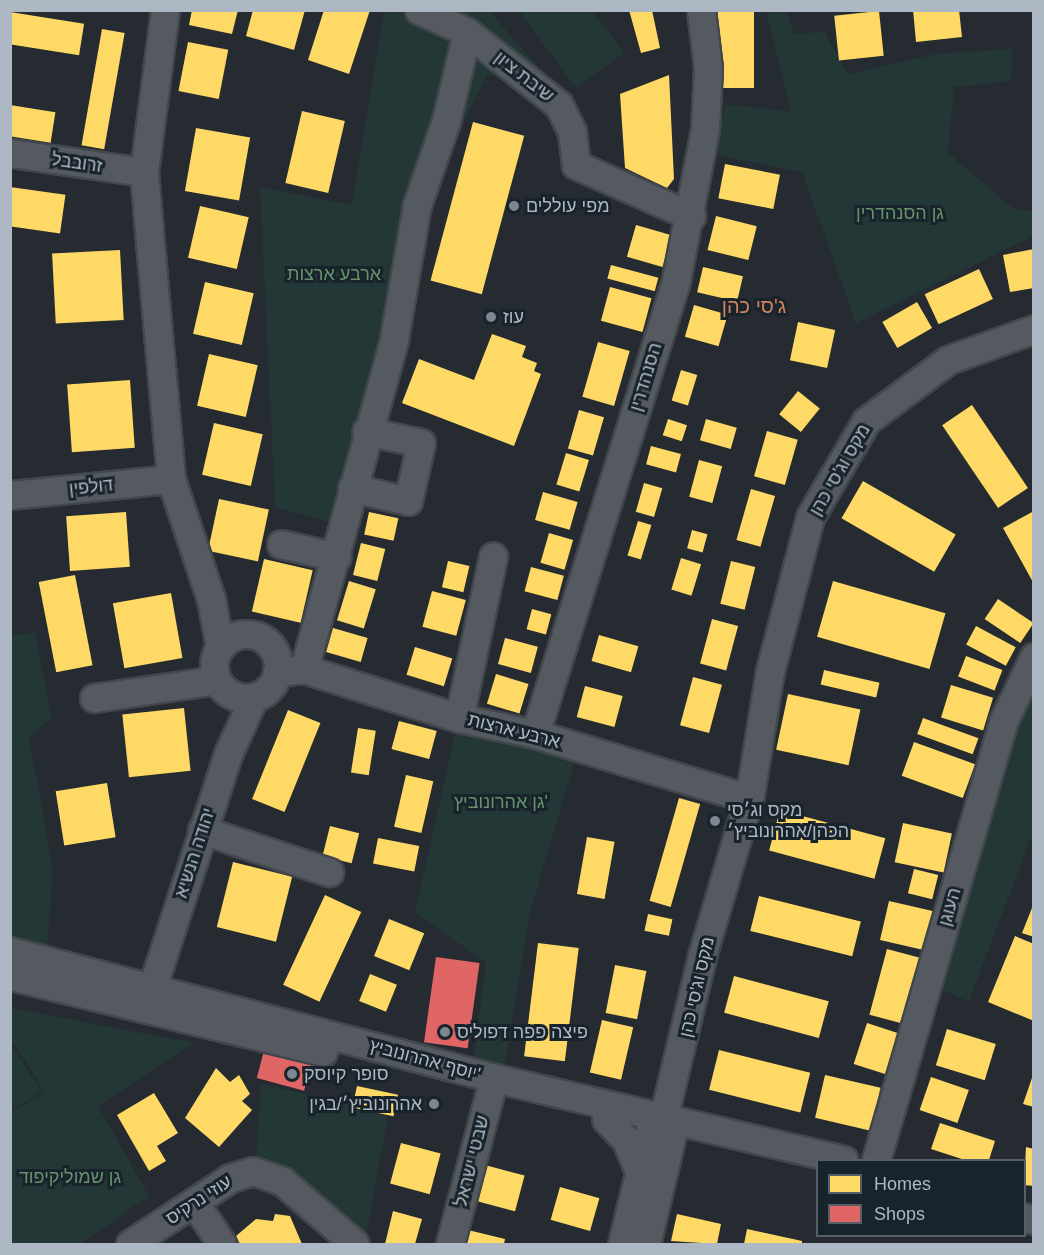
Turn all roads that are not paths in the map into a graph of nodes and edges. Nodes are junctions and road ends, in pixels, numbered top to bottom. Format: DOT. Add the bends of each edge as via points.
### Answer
graph roads {
  1 [pos="165,10"];
  2 [pos="418,10"];
  3 [pos="701,10"];
  4 [pos="467,32"];
  5 [pos="10,153"];
  6 [pos="144,172"];
  7 [pos="691,216"];
  8 [pos="1034,329"];
  9 [pos="366,430"];
  10 [pos="171,479"];
  11 [pos="352,488"];
  12 [pos="10,495"];
  13 [pos="281,544"];
  14 [pos="337,557"];
  15 [pos="493,557"];
  16 [pos="232,641"];
  17 [pos="1034,657"];
  18 [pos="304,669"];
  19 [pos="277,672"];
  20 [pos="234,691"];
  21 [pos="94,698"];
  22 [pos="459,718"];
  23 [pos="535,734"];
  24 [pos="746,795"];
  25 [pos="202,830"];
  26 [pos="329,872"];
  27 [pos="10,951"];
  28 [pos="10,976"];
  29 [pos="139,990"];
  30 [pos="492,1085"];
  31 [pos="606,1119"];
  32 [pos="662,1127"];
  33 [pos="832,1159"];
  34 [pos="877,1159"];
  35 [pos="816,1168"];
  36 [pos="639,1170"];
  37 [pos="194,1202"];
  38 [pos="130,1245"];
  39 [pos="222,1245"];
  40 [pos="355,1245"];
  41 [pos="450,1245"];
  42 [pos="622,1245"];
  43 [pos="646,1245"];
  1 -- 6 [label="street"];
  2 -- 4 [label="street, שיבת ציון"];
  3 -- 7 [label="street, הסנהדרין" via="708,68 705,129"];
  4 -- 7 [label="street, שיבת ציון" via="559,105 572,132 576,165"];
  4 -- 9 [label="street" via="446,121 417,205 393,339"];
  5 -- 6 [label="street, זרובבל"];
  6 -- 10 [label="street"];
  7 -- 23 [label="street, הסנהדרין" via="676,280"];
  8 -- 24 [label="street, מקס וג'סי כהן" via="948,360 866,421 810,517 770,671 760,740"];
  9 -- 11 [label="street"];
  9 -- 11 [label="street" via="421,443 408,501"];
  10 -- 12 [label="street, דולפין"];
  10 -- 16 [label="street" via="211,599"];
  11 -- 14 [label="street"];
  13 -- 14 [label="street"];
  14 -- 18 [label="street"];
  15 -- 22 [label="street"];
  16 -- 19 [label="street" via="267,642"];
  16 -- 20 [label="street" via="214,668"];
  17 -- 34 [label="street, העוגן" via="1004,720"];
  18 -- 19 [label="street, ארבע ארצות"];
  18 -- 22 [label="street, ארבע ארצות"];
  19 -- 20 [label="street" via="272,685"];
  20 -- 21 [label="street"];
  20 -- 25 [label="street, יהודה הנשיא" via="228,754"];
  22 -- 23 [label="street, ארבע ארצות"];
  23 -- 24 [label="street, ארבע ארצות"];
  24 -- 32 [label="street, מקס וג'סי כהן"];
  25 -- 26 [label="street"];
  25 -- 29 [label="street, יהודה הנשיא" via="162,952"];
  27 -- 29 [label="street, יוסף אהרונוביץ'"];
  28 -- 29 [label="street, יוסף אהרונוביץ'"];
  29 -- 30 [label="street, יוסף אהרונוביץ'"];
  30 -- 31 [label="street, יוסף אהרונוביץ'"];
  30 -- 32 [label="street, יוסף אהרונוביץ'"];
  30 -- 41 [label="street, שבטי ישראל"];
  31 -- 32 [label="street, יוסף אהרונוביץ'"];
  31 -- 36 [label="street" via="626,1140"];
  32 -- 33 [label="street, יוסף אהרונוביץ'"];
  32 -- 35 [label="street, יוסף אהרונוביץ'"];
  32 -- 36 [label="street"];
  32 -- 43 [label="street"];
  36 -- 42 [label="street"];
  37 -- 38 [label="street, עוזי נרקיס"];
  37 -- 39 [label="street"];
  37 -- 40 [label="street, עוזי נרקיס" via="235,1175 265,1173"];
}
